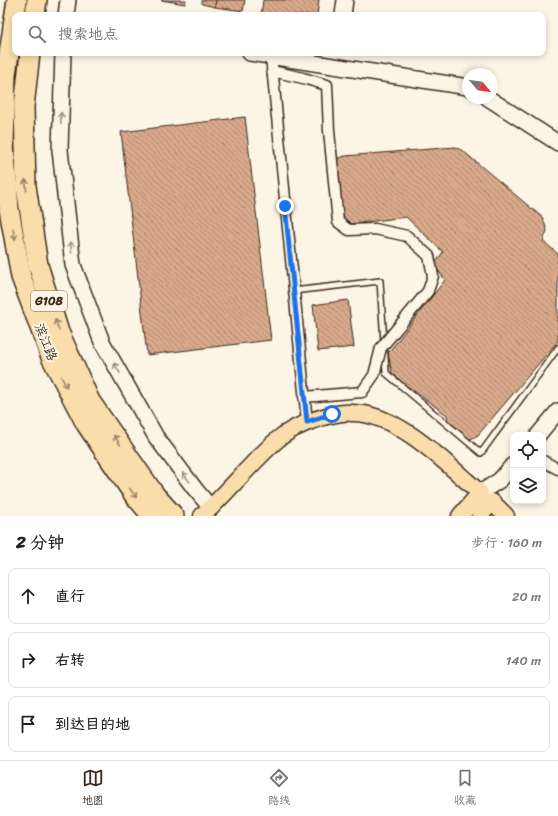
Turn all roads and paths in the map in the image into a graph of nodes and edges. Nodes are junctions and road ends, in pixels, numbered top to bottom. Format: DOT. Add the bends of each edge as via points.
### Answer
graph roads {
  1 [pos="17,0"];
  2 [pos="37,0"];
  3 [pos="68,0"];
  4 [pos="345,0"];
  5 [pos="16,12"];
  6 [pos="35,12"];
  7 [pos="66,12"];
  8 [pos="343,12"];
  9 [pos="12,39"];
  10 [pos="30,56"];
  11 [pos="63,56"];
  12 [pos="271,56"];
  13 [pos="336,60"];
  14 [pos="272,72"];
  15 [pos="462,86"];
  16 [pos="497,104"];
  17 [pos="558,143"];
  18 [pos="293,291"];
  19 [pos="558,348"];
  20 [pos="304,397"];
  21 [pos="558,410"];
  22 [pos="307,422"];
  23 [pos="540,432"];
  24 [pos="546,463"];
  25 [pos="510,468"];
  26 [pos="558,469"];
  27 [pos="486,498"];
  28 [pos="210,513"];
  29 [pos="152,516"];
  30 [pos="174,516"];
  31 [pos="460,516"];
  32 [pos="480,516"];
  33 [pos="506,516"];
  1 -- 5 [label="highway, 滨江路 / G108"];
  2 -- 6 [label="highway"];
  3 -- 7 [label="street"];
  4 -- 8 [label="street"];
  9 -- 29 [label="highway, 滨江路 / G108, one-way" via="6,74 4,144 9,208 21,277 51,357 86,424 134,495"];
  30 -- 10 [label="highway, 滨江路 / G108, one-way" via="155,495 90,401 59,332 38,265 26,186 24,107"];
  28 -- 11 [label="street, one-way" via="156,437 102,342 73,265 60,150"];
  12 -- 13 [label="street"];
  12 -- 14 [label="street"];
  13 -- 15 [label="street"];
  14 -- 18 [label="street"];
  14 -- 20 [label="street, bridge" via="327,85 338,222 349,230 375,229 408,236 429,256 433,276 428,291 381,348 374,375 362,392"];
  16 -- 17 [label="street"];
  18 -- 19 [label="lane" via="380,281 386,373 481,453"];
  18 -- 20 [label="street"];
  20 -- 22 [label="street"];
  21 -- 23 [label="street"];
  22 -- 27 [label="main road" via="332,414 355,413 377,417 401,429 434,452"];
  22 -- 28 [label="main road" via="278,439"];
  24 -- 26 [label="street"];
  25 -- 27 [label="street"];
  27 -- 31 [label="main road"];
  27 -- 32 [label="main road"];
  27 -- 33 [label="main road"];
}
